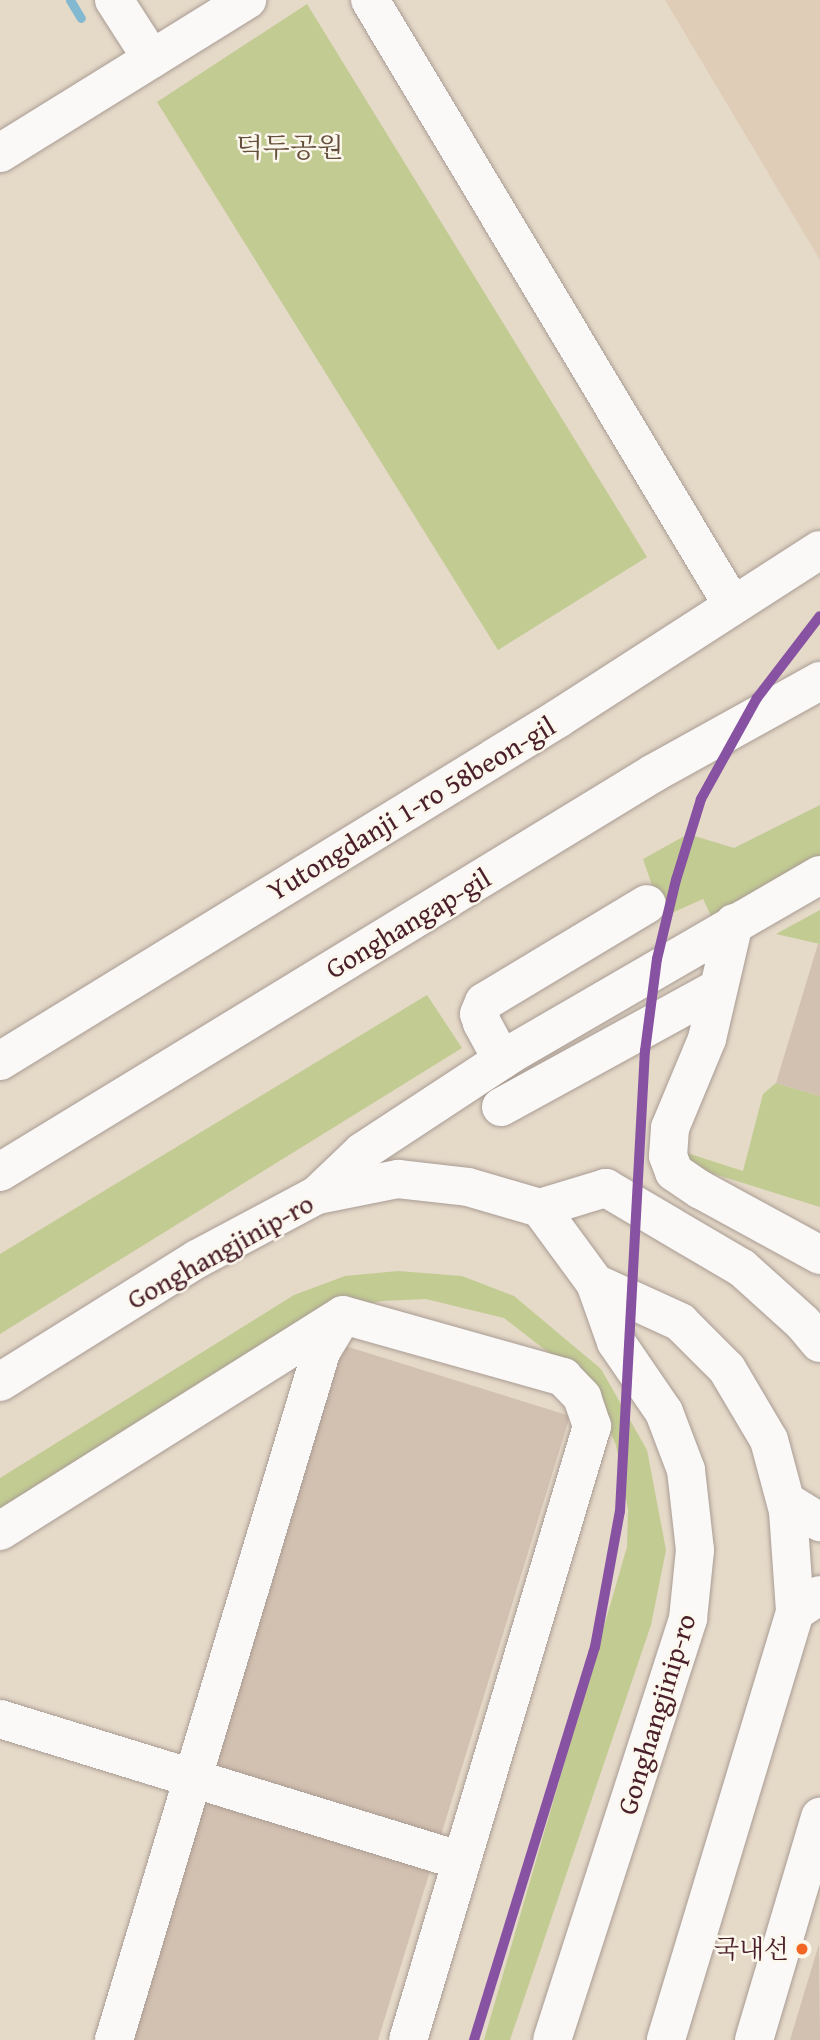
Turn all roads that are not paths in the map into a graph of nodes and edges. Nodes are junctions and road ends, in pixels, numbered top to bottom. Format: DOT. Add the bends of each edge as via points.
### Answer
graph roads {
  1 [pos="114,0"];
  2 [pos="247,0"];
  3 [pos="370,0"];
  4 [pos="152,58"];
  5 [pos="0,153"];
  6 [pos="820,550"];
  7 [pos="733,606"];
  8 [pos="820,681"];
  9 [pos="820,875"];
  10 [pos="646,904"];
  11 [pos="734,923"];
  12 [pos="718,988"];
  13 [pos="502,1060"];
  14 [pos="0,1061"];
  15 [pos="502,1107"];
  16 [pos="0,1172"];
  17 [pos="317,1195"];
  18 [pos="540,1208"];
  19 [pos="820,1255"];
  20 [pos="595,1283"];
  21 [pos="343,1315"];
  22 [pos="820,1343"];
  23 [pos="0,1382"];
  24 [pos="786,1501"];
  25 [pos="820,1522"];
  26 [pos="0,1531"];
  27 [pos="807,1603"];
  28 [pos="0,1719"];
  29 [pos="193,1778"];
  30 [pos="820,1817"];
  31 [pos="461,1861"];
  32 [pos="114,2040"];
  33 [pos="408,2040"];
  34 [pos="552,2040"];
  35 [pos="666,2040"];
  36 [pos="754,2040"];
  1 -- 4 [label="street"];
  2 -- 4 [label="street"];
  3 -- 7 [label="street"];
  4 -- 5 [label="street"];
  6 -- 7 [label="street, Yutongdanji 1-ro 58beon-gil"];
  7 -- 14 [label="street, Yutongdanji 1-ro 58beon-gil"];
  8 -- 16 [label="street, Gonghangap-gil" via="654,773"];
  9 -- 11 [label="street"];
  10 -- 13 [label="street" via="484,1002 479,1014"];
  11 -- 12 [label="street"];
  11 -- 13 [label="street"];
  12 -- 15 [label="street"];
  12 -- 19 [label="street" via="706,1039 670,1128 668,1156 674,1172"];
  13 -- 17 [label="street" via="362,1152"];
  17 -- 18 [label="street, Gonghangjinip-ro" via="398,1179 468,1187"];
  17 -- 23 [label="street, Gonghangjinip-ro" via="197,1259"];
  18 -- 20 [label="street, Gonghangjinip-ro"];
  18 -- 22 [label="street" via="606,1188 742,1268"];
  20 -- 24 [label="street" via="680,1322 727,1369 769,1440"];
  20 -- 34 [label="street, Gonghangjinip-ro" via="616,1342 664,1412 686,1470 695,1550 688,1619"];
  21 -- 26 [label="street"];
  21 -- 29 [label="street" via="321,1352"];
  21 -- 31 [label="street" via="563,1377 582,1397 592,1426"];
  24 -- 25 [label="street"];
  24 -- 27 [label="street"];
  27 -- 35 [label="street"];
  28 -- 29 [label="street"];
  29 -- 31 [label="street"];
  29 -- 32 [label="street"];
  30 -- 36 [label="street"];
  31 -- 33 [label="street"];
}
